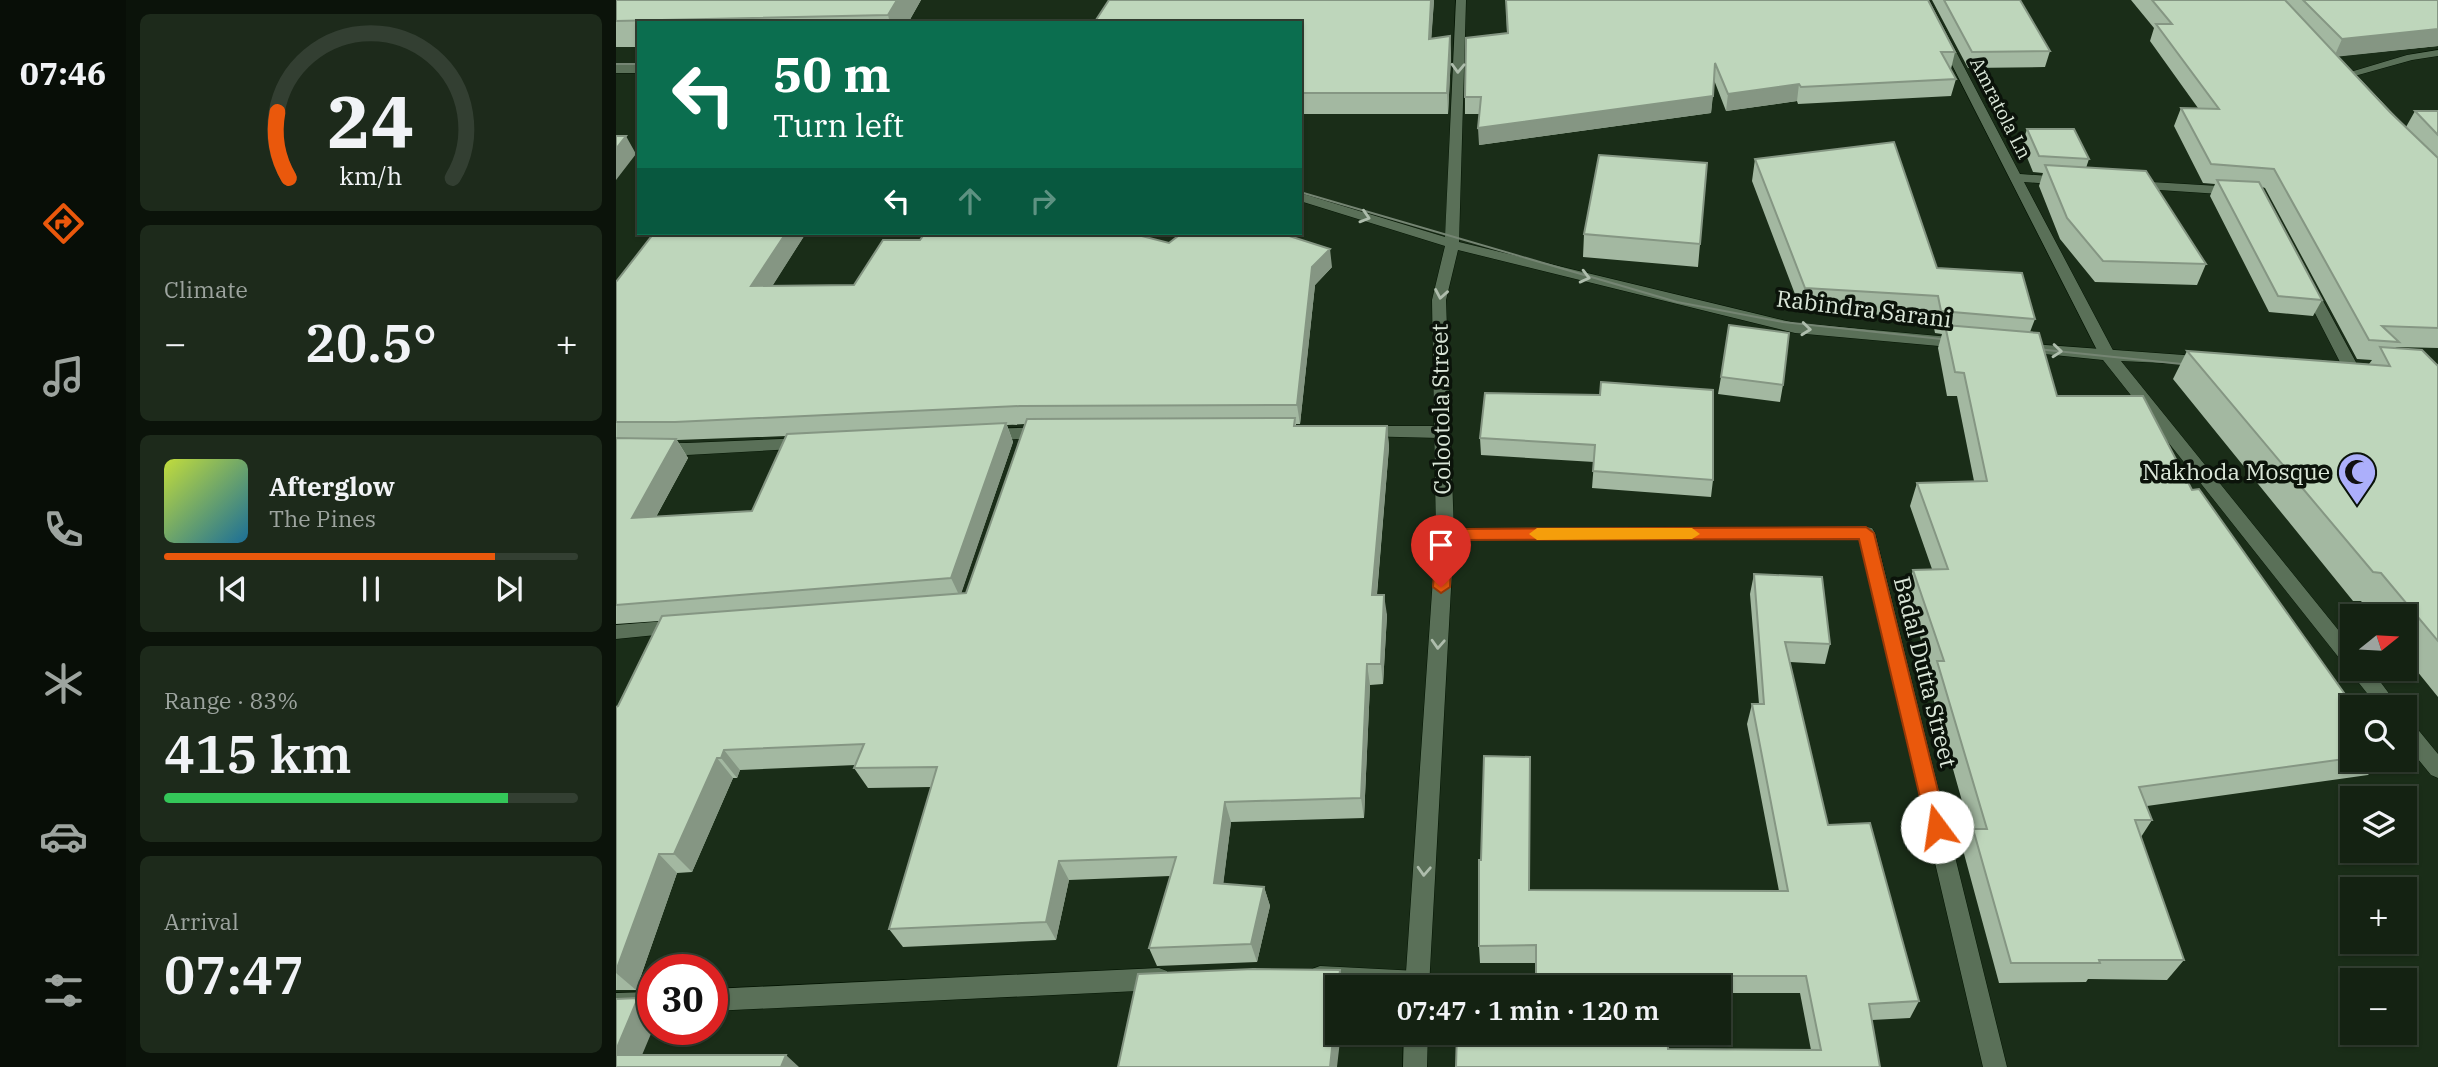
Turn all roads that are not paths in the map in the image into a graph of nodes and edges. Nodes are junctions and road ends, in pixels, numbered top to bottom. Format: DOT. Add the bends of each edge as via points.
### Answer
graph roads {
  1 [pos="1461,0"];
  2 [pos="1924,0"];
  3 [pos="2438,54"];
  4 [pos="616,69"];
  5 [pos="637,69"];
  6 [pos="2362,96"];
  7 [pos="2015,178"];
  8 [pos="2082,182"];
  9 [pos="2123,184"];
  10 [pos="2245,191"];
  11 [pos="1302,198"];
  12 [pos="1452,244"];
  13 [pos="2301,273"];
  14 [pos="1972,344"];
  15 [pos="2000,346"];
  16 [pos="2108,356"];
  17 [pos="2218,361"];
  18 [pos="2328,365"];
  19 [pos="1344,432"];
  20 [pos="1440,432"];
  21 [pos="1027,433"];
  22 [pos="1068,433"];
  23 [pos="973,436"];
  24 [pos="824,443"];
  25 [pos="616,449"];
  26 [pos="1018,457"];
  27 [pos="1445,534"];
  28 [pos="698,626"];
  29 [pos="616,632"];
  30 [pos="2340,646"];
  31 [pos="2368,681"];
  32 [pos="2379,695"];
  33 [pos="2417,743"];
  34 [pos="2438,769"];
  35 [pos="1418,975"];
  36 [pos="1294,976"];
  37 [pos="1183,978"];
  38 [pos="1325,978"];
  39 [pos="728,999"];
  40 [pos="637,1003"];
  41 [pos="616,1004"];
  42 [pos="1416,1045"];
  43 [pos="1415,1067"];
  44 [pos="1995,1067"];
  1 -- 12 [label="main road, Colootola Street, one-way"];
  2 -- 7 [label="main road, Amratola Ln"];
  3 -- 6 [label="main road" via="2338,71"];
  4 -- 5 [label="main road"];
  7 -- 8 [label="main road, Amratola Ln"];
  7 -- 16 [label="main road"];
  9 -- 10 [label="main road"];
  11 -- 12 [label="main road, Rabindra Sarani, one-way"];
  12 -- 14 [label="main road, Rabindra Sarani, one-way" via="1795,328"];
  12 -- 20 [label="main road, Colootola Street, one-way" via="1439,300"];
  13 -- 18 [label="main road" via="2357,367"];
  15 -- 16 [label="main road, one-way"];
  16 -- 17 [label="main road"];
  16 -- 30 [label="main road"];
  19 -- 20 [label="main road"];
  20 -- 27 [label="main road, Colootola Street"];
  21 -- 22 [label="main road"];
  21 -- 23 [label="main road"];
  21 -- 26 [label="main road"];
  24 -- 25 [label="main road"];
  27 -- 35 [label="main road, Colootola Street, one-way"];
  27 -- 44 [label="main road, Badal Dutta Street" via="1866,533"];
  28 -- 29 [label="main road"];
  31 -- 32 [label="main road"];
  33 -- 34 [label="main road"];
  36 -- 38 [label="main road"];
  37 -- 39 [label="main road"];
  40 -- 41 [label="main road"];
  42 -- 43 [label="main road"];
}
